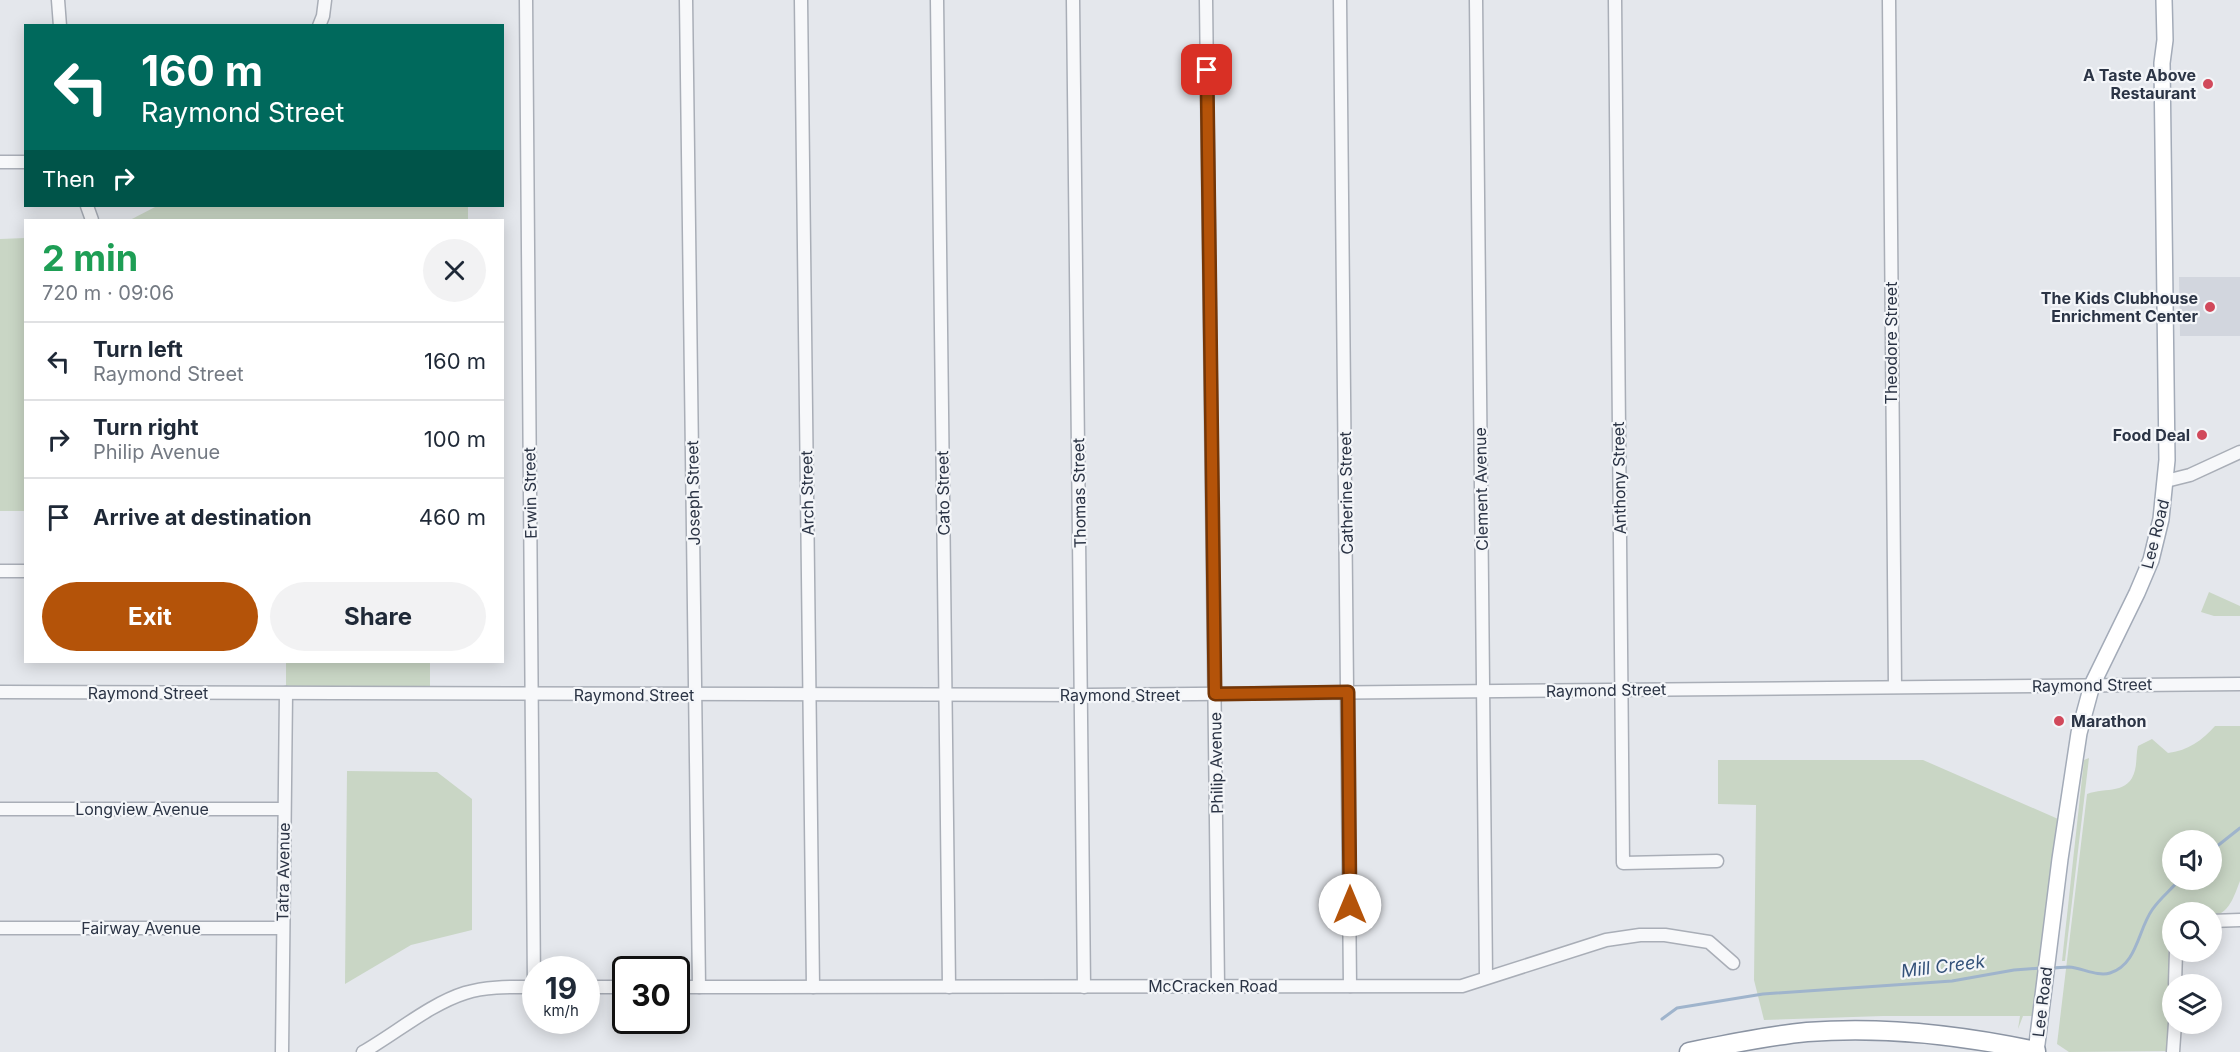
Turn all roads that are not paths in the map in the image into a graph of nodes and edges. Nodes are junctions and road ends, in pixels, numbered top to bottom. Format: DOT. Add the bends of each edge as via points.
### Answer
graph roads {
  1 [pos="58,0"];
  2 [pos="325,0"];
  3 [pos="526,0"];
  4 [pos="686,0"];
  5 [pos="801,0"];
  6 [pos="937,0"];
  7 [pos="1073,0"];
  8 [pos="1206,0"];
  9 [pos="1340,0"];
  10 [pos="1476,0"];
  11 [pos="1615,0"];
  12 [pos="1889,0"];
  13 [pos="2164,0"];
  14 [pos="60,24"];
  15 [pos="320,24"];
  16 [pos="0,162"];
  17 [pos="24,162"];
  18 [pos="2240,452"];
  19 [pos="2166,481"];
  20 [pos="0,571"];
  21 [pos="24,571"];
  22 [pos="2240,684"];
  23 [pos="2092,685"];
  24 [pos="1895,686"];
  25 [pos="1622,690"];
  26 [pos="1483,691"];
  27 [pos="1348,692"];
  28 [pos="0,693"];
  29 [pos="286,693"];
  30 [pos="532,694"];
  31 [pos="1215,694"];
  32 [pos="696,695"];
  33 [pos="809,695"];
  34 [pos="946,695"];
  35 [pos="1081,695"];
  36 [pos="284,808"];
  37 [pos="0,809"];
  38 [pos="1717,861"];
  39 [pos="2240,920"];
  40 [pos="2222,921"];
  41 [pos="0,928"];
  42 [pos="282,928"];
  43 [pos="535,956"];
  44 [pos="1733,963"];
  45 [pos="1486,977"];
  46 [pos="1218,986"];
  47 [pos="1350,986"];
  48 [pos="522,987"];
  49 [pos="690,987"];
  50 [pos="699,987"];
  51 [pos="813,987"];
  52 [pos="949,987"];
  53 [pos="1084,987"];
  54 [pos="2174,1034"];
  55 [pos="282,1052"];
  56 [pos="363,1052"];
  57 [pos="1689,1052"];
  58 [pos="2037,1052"];
  59 [pos="2173,1052"];
  1 -- 14 [label="street"];
  2 -- 15 [label="street"];
  3 -- 30 [label="street, Erwin Street"];
  4 -- 32 [label="street, Joseph Street"];
  5 -- 33 [label="street, Arch Street"];
  6 -- 34 [label="street, Cato Street"];
  7 -- 35 [label="street, Thomas Street"];
  8 -- 31 [label="street, Philip Avenue"];
  9 -- 27 [label="street, Catherine Street"];
  10 -- 26 [label="street, Clement Avenue"];
  11 -- 25 [label="street, Anthony Street"];
  12 -- 24 [label="street, Theodore Street"];
  13 -- 19 [label="main road, Lee Road"];
  16 -- 17 [label="street"];
  18 -- 19 [label="street" via="2190,475"];
  19 -- 23 [label="main road, Lee Road" via="2162,519 2148,568"];
  20 -- 21 [label="street"];
  22 -- 23 [label="street, Raymond Street"];
  23 -- 24 [label="street, Raymond Street"];
  23 -- 58 [label="main road, Lee Road" via="2079,733"];
  24 -- 25 [label="street, Raymond Street"];
  25 -- 26 [label="street, Raymond Street"];
  25 -- 38 [label="street, Anthony Street" via="1623,863"];
  26 -- 27 [label="street, Raymond Street"];
  26 -- 45 [label="street, Clement Avenue"];
  27 -- 31 [label="street, Raymond Street"];
  27 -- 47 [label="street, Catherine Street"];
  28 -- 29 [label="street, Raymond Street"];
  29 -- 30 [label="street, Raymond Street"];
  29 -- 36 [label="street, Tatra Avenue"];
  30 -- 32 [label="street, Raymond Street"];
  30 -- 43 [label="street, Erwin Street"];
  31 -- 35 [label="street, Raymond Street"];
  31 -- 46 [label="street, Philip Avenue"];
  32 -- 33 [label="street, Raymond Street"];
  32 -- 50 [label="street, Joseph Street"];
  33 -- 34 [label="street, Raymond Street"];
  33 -- 51 [label="street, Arch Street"];
  34 -- 35 [label="street, Raymond Street"];
  34 -- 52 [label="street, Cato Street"];
  35 -- 53 [label="street, Thomas Street"];
  36 -- 37 [label="street, Longview Avenue"];
  36 -- 42 [label="street, Tatra Avenue"];
  39 -- 40 [label="street"];
  41 -- 42 [label="street, Fairway Avenue"];
  42 -- 55 [label="street, Tatra Avenue"];
  44 -- 45 [label="street, McCracken Road" via="1709,942 1640,934 1606,940"];
  45 -- 47 [label="street, McCracken Road" via="1462,986"];
  46 -- 47 [label="street, McCracken Road"];
  46 -- 53 [label="street, McCracken Road"];
  48 -- 56 [label="street" via="465,994"];
  49 -- 50 [label="street, McCracken Road"];
  50 -- 51 [label="street, McCracken Road"];
  51 -- 52 [label="street, McCracken Road"];
  52 -- 53 [label="street, McCracken Road"];
  54 -- 59 [label="street"];
  57 -- 58 [label="highway" via="1788,1034 1849,1030 1937,1035"];
}
